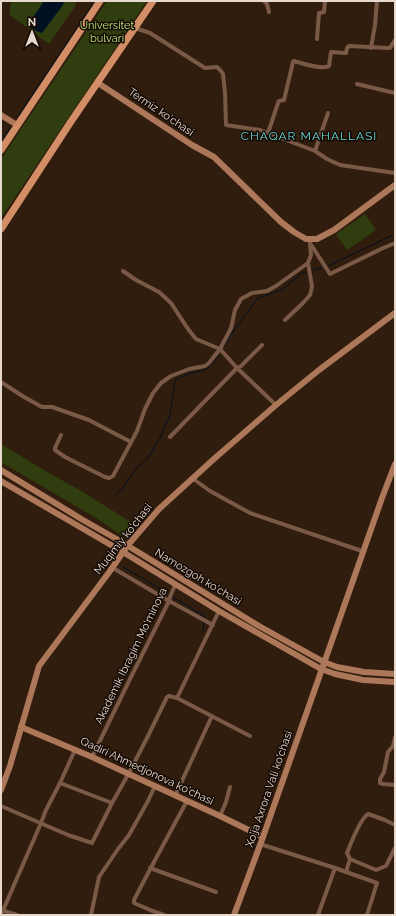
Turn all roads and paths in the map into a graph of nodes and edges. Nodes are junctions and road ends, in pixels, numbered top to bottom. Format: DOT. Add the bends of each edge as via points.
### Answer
graph roads {
  1 [pos="153,1"];
  2 [pos="264,1"];
  3 [pos="325,1"];
  4 [pos="377,1"];
  5 [pos="98,2"];
  6 [pos="269,12"];
  7 [pos="135,28"];
  8 [pos="317,39"];
  9 [pos="395,40"];
  10 [pos="371,48"];
  11 [pos="98,83"];
  12 [pos="358,84"];
  13 [pos="395,93"];
  14 [pos="328,113"];
  15 [pos="1,115"];
  16 [pos="17,125"];
  17 [pos="268,133"];
  18 [pos="1,150"];
  19 [pos="315,151"];
  20 [pos="395,172"];
  21 [pos="395,185"];
  22 [pos="1,229"];
  23 [pos="310,241"];
  24 [pos="395,243"];
  25 [pos="308,263"];
  26 [pos="123,271"];
  27 [pos="395,313"];
  28 [pos="285,320"];
  29 [pos="262,345"];
  30 [pos="220,349"];
  31 [pos="237,368"];
  32 [pos="1,382"];
  33 [pos="276,405"];
  34 [pos="61,434"];
  35 [pos="170,437"];
  36 [pos="131,442"];
  37 [pos="395,464"];
  38 [pos="1,470"];
  39 [pos="192,478"];
  40 [pos="1,481"];
  41 [pos="44,496"];
  42 [pos="38,503"];
  43 [pos="128,545"];
  44 [pos="123,552"];
  45 [pos="363,552"];
  46 [pos="113,568"];
  47 [pos="176,584"];
  48 [pos="170,597"];
  49 [pos="220,611"];
  50 [pos="213,625"];
  51 [pos="324,662"];
  52 [pos="322,669"];
  53 [pos="395,674"];
  54 [pos="395,682"];
  55 [pos="177,698"];
  56 [pos="212,716"];
  57 [pos="21,727"];
  58 [pos="250,736"];
  59 [pos="395,737"];
  60 [pos="75,750"];
  61 [pos="92,757"];
  62 [pos="129,774"];
  63 [pos="60,782"];
  64 [pos="395,785"];
  65 [pos="155,786"];
  66 [pos="230,787"];
  67 [pos="1,790"];
  68 [pos="175,796"];
  69 [pos="187,801"];
  70 [pos="112,803"];
  71 [pos="1,806"];
  72 [pos="220,816"];
  73 [pos="41,823"];
  74 [pos="395,825"];
  75 [pos="263,837"];
  76 [pos="260,844"];
  77 [pos="395,848"];
  78 [pos="350,860"];
  79 [pos="150,868"];
  80 [pos="335,868"];
  81 [pos="346,872"];
  82 [pos="216,892"];
  83 [pos="2,912"];
  84 [pos="17,915"];
  85 [pos="92,915"];
  86 [pos="164,915"];
  87 [pos="234,915"];
  88 [pos="318,915"];
  89 [pos="367,915"];
  1 -- 7 [label="main road"];
  2 -- 6 [label="street"];
  3 -- 8 [label="street" via="324,12 320,13"];
  4 -- 10 [label="street"];
  5 -- 16 [label="main road"];
  7 -- 11 [label="main road"];
  7 -- 17 [label="street" via="150,34 206,68 217,68 222,71 226,125"];
  9 -- 10 [label="street" via="390,48"];
  10 -- 17 [label="street" via="349,46 346,53 331,52 328,67 294,61 284,100 278,103"];
  11 -- 22 [label="main road"];
  11 -- 23 [label="main road, Termiz ko'chasi" via="214,157 281,222"];
  12 -- 13 [label="street"];
  14 -- 19 [label="street"];
  15 -- 16 [label="main road"];
  16 -- 18 [label="main road"];
  17 -- 19 [label="street"];
  19 -- 20 [label="street" via="340,165"];
  21 -- 23 [label="main road" via="334,230"];
  23 -- 24 [label="street" via="330,274"];
  23 -- 25 [label="street" via="311,255"];
  25 -- 28 [label="street" via="312,286 310,295"];
  25 -- 30 [label="street" via="276,286 252,293 242,299"];
  26 -- 30 [label="street" via="159,292 172,303 196,339"];
  27 -- 33 [label="main road, Muqimiy ko'chasi"];
  29 -- 31 [label="street"];
  30 -- 31 [label="street"];
  30 -- 36 [label="street" via="205,366 189,369 161,383 153,393"];
  31 -- 33 [label="street"];
  31 -- 35 [label="street"];
  32 -- 36 [label="street" via="42,407 60,409 89,420"];
  33 -- 39 [label="main road, Muqimiy ko'chasi"];
  34 -- 36 [label="street" via="55,450 109,478 113,476"];
  37 -- 45 [label="main road"];
  38 -- 41 [label="main road, Namozgoh ko'chasi"];
  39 -- 43 [label="main road, Muqimiy ko'chasi" via="159,509"];
  39 -- 45 [label="street" via="250,514"];
  40 -- 42 [label="main road, Namozgoh ko'chasi"];
  41 -- 42 [label="main road"];
  41 -- 43 [label="main road, Namozgoh ko'chasi"];
  42 -- 44 [label="main road, Namozgoh ko'chasi"];
  43 -- 44 [label="main road, Muqimiy ko'chasi"];
  43 -- 51 [label="main road, Namozgoh ko'chasi" via="259,626"];
  44 -- 46 [label="main road, Muqimiy ko'chasi"];
  44 -- 47 [label="main road, Namozgoh ko'chasi"];
  45 -- 51 [label="main road"];
  46 -- 48 [label="street"];
  46 -- 57 [label="main road, Muqimiy ko'chasi" via="39,666"];
  47 -- 48 [label="street, Akademik Ibragim Mo'minova"];
  47 -- 49 [label="main road, Namozgoh ko'chasi"];
  48 -- 50 [label="street" via="201,620"];
  48 -- 61 [label="street, Akademik Ibragim Mo'minova"];
  49 -- 50 [label="street"];
  49 -- 52 [label="main road, Namozgoh ko'chasi"];
  50 -- 55 [label="street"];
  51 -- 52 [label="main road, Xo'ja Axrora Vali ko'chasi"];
  51 -- 53 [label="main road, Namozgoh ko'chasi" via="364,672"];
  52 -- 54 [label="main road, Namozgoh ko'chasi" via="363,680"];
  52 -- 75 [label="main road, Xo'ja Axrora Vali ko'chasi"];
  55 -- 56 [label="street"];
  55 -- 62 [label="street" via="167,697"];
  56 -- 58 [label="street"];
  56 -- 68 [label="street"];
  57 -- 60 [label="main road, Qadiri Ahmedjonova ko'chasi"];
  57 -- 67 [label="main road, Muqimiy ko'chasi"];
  59 -- 64 [label="street" via="388,752 380,783"];
  60 -- 61 [label="main road, Qadiri Ahmedjonova ko'chasi"];
  60 -- 63 [label="street"];
  61 -- 62 [label="main road, Qadiri Ahmedjonova ko'chasi"];
  62 -- 65 [label="main road, Qadiri Ahmedjonova ko'chasi"];
  62 -- 70 [label="street"];
  63 -- 70 [label="street"];
  63 -- 73 [label="street"];
  65 -- 68 [label="main road, Qadiri Ahmedjonova ko'chasi"];
  65 -- 85 [label="street" via="129,835 99,877"];
  66 -- 72 [label="street"];
  68 -- 69 [label="main road, Qadiri Ahmedjonova ko'chasi"];
  69 -- 72 [label="main road, Qadiri Ahmedjonova ko'chasi"];
  69 -- 79 [label="street"];
  70 -- 73 [label="street" via="92,843"];
  71 -- 73 [label="street"];
  72 -- 75 [label="main road, Qadiri Ahmedjonova ko'chasi"];
  73 -- 83 [label="street"];
  74 -- 78 [label="street" via="368,814 365,816 347,853"];
  75 -- 76 [label="main road"];
  75 -- 87 [label="main road, Xo'ja Axrora Vali ko'chasi"];
  76 -- 80 [label="street"];
  77 -- 78 [label="street" via="386,866 381,869 376,870"];
  78 -- 81 [label="street"];
  79 -- 82 [label="street"];
  79 -- 86 [label="street" via="134,903"];
  80 -- 81 [label="street"];
  80 -- 88 [label="street"];
  81 -- 89 [label="street" via="377,882"];
  83 -- 84 [label="street"];
}
